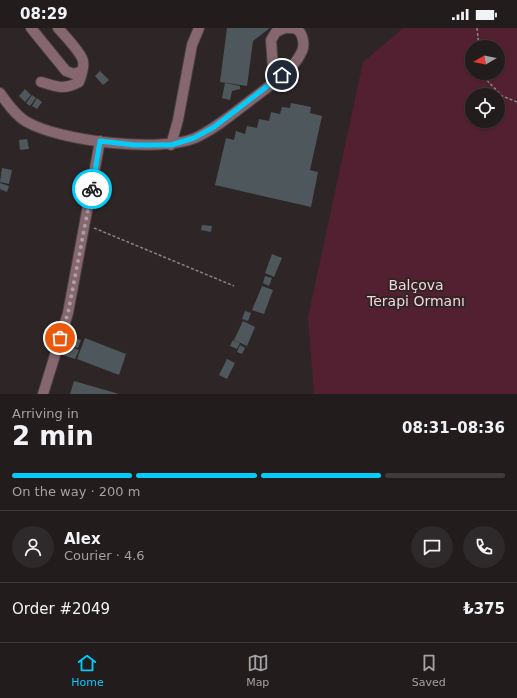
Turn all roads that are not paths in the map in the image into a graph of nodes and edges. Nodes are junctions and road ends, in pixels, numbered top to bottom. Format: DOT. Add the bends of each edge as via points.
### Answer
graph roads {
  1 [pos="30,28"];
  2 [pos="58,28"];
  3 [pos="199,28"];
  4 [pos="286,28"];
  5 [pos="81,71"];
  6 [pos="41,82"];
  7 [pos="274,82"];
  8 [pos="0,93"];
  9 [pos="100,141"];
  10 [pos="171,145"];
  11 [pos="43,394"];
  1 -- 5 [label="street" via="66,71 74,74"];
  2 -- 5 [label="street" via="81,57"];
  3 -- 10 [label="street" via="192,45"];
  4 -- 7 [label="street" via="276,32 271,40"];
  4 -- 7 [label="street" via="296,29 301,33 304,44 302,53"];
  5 -- 6 [label="street" via="79,82 71,87 59,88"];
  7 -- 10 [label="street" via="214,127 194,138"];
  8 -- 9 [label="street" via="26,121 48,131"];
  9 -- 10 [label="street" via="134,145"];
  9 -- 11 [label="street" via="68,313"];
}
